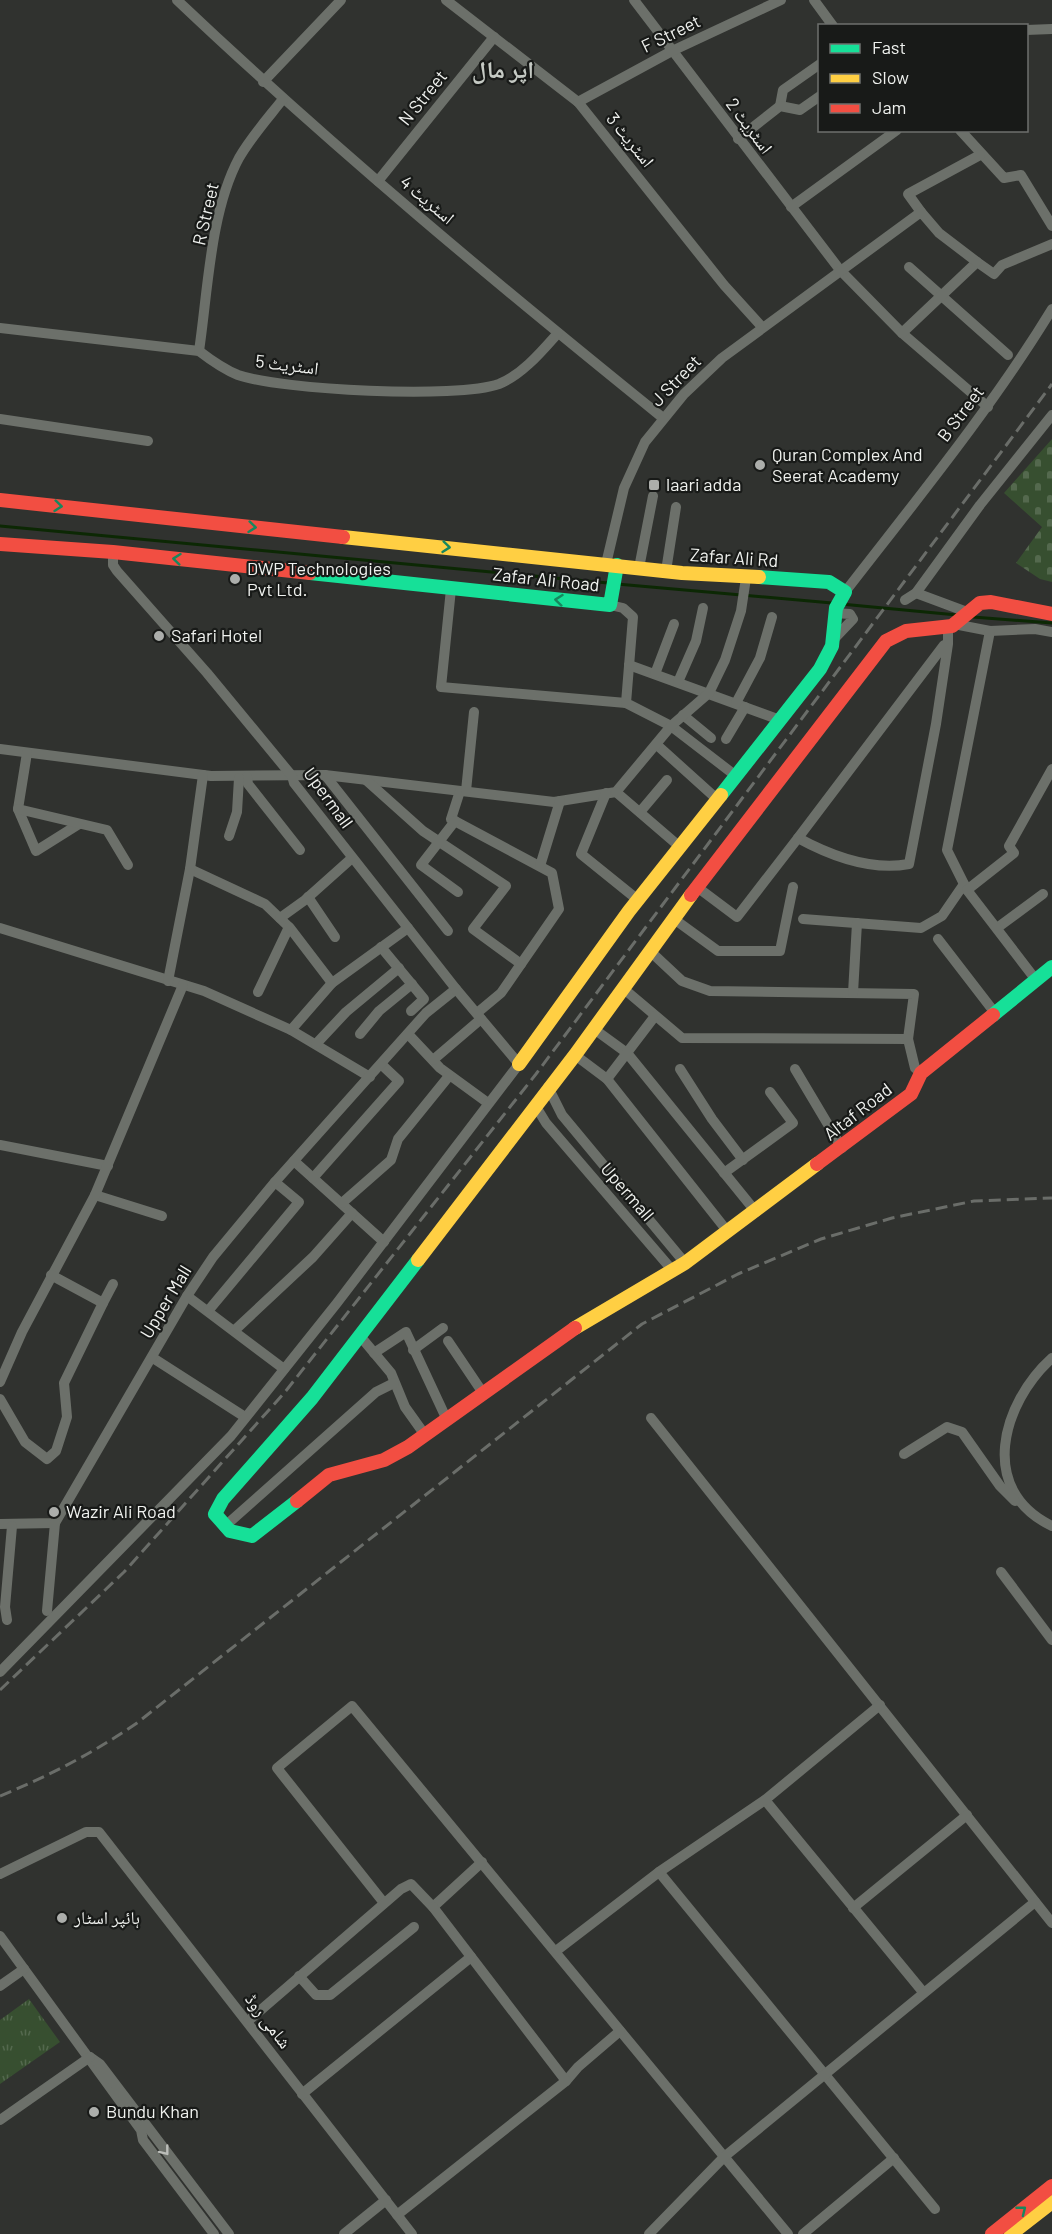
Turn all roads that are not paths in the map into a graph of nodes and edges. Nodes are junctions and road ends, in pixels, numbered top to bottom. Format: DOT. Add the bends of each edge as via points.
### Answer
graph roads {
  1 [pos="177,0"];
  2 [pos="341,0"];
  3 [pos="446,0"];
  4 [pos="634,0"];
  5 [pos="781,0"];
  6 [pos="814,0"];
  7 [pos="832,24"];
  8 [pos="1028,30"];
  9 [pos="1052,30"];
  10 [pos="494,37"];
  11 [pos="672,51"];
  12 [pos="818,65"];
  13 [pos="263,82"];
  14 [pos="818,97"];
  15 [pos="283,99"];
  16 [pos="578,102"];
  17 [pos="780,106"];
  18 [pos="894,132"];
  19 [pos="962,132"];
  20 [pos="738,139"];
  21 [pos="980,155"];
  22 [pos="378,181"];
  23 [pos="791,207"];
  24 [pos="921,212"];
  25 [pos="1052,226"];
  26 [pos="1052,244"];
  27 [pos="977,262"];
  28 [pos="909,267"];
  29 [pos="840,270"];
  30 [pos="941,296"];
  31 [pos="1052,309"];
  32 [pos="762,327"];
  33 [pos="0,328"];
  34 [pos="558,333"];
  35 [pos="902,333"];
  36 [pos="199,351"];
  37 [pos="1008,355"];
  38 [pos="988,406"];
  39 [pos="1052,415"];
  40 [pos="663,418"];
  41 [pos="0,419"];
  42 [pos="148,441"];
  43 [pos="653,496"];
  44 [pos="0,500"];
  45 [pos="676,507"];
  46 [pos="0,544"];
  47 [pos="113,552"];
  48 [pos="639,568"];
  49 [pos="613,569"];
  50 [pos="666,571"];
  51 [pos="745,584"];
  52 [pos="451,589"];
  53 [pos="916,593"];
  54 [pos="905,600"];
  55 [pos="611,602"];
  56 [pos="838,604"];
  57 [pos="703,608"];
  58 [pos="1052,614"];
  59 [pos="772,617"];
  60 [pos="958,620"];
  61 [pos="674,624"];
  62 [pos="990,631"];
  63 [pos="1052,632"];
  64 [pos="834,639"];
  65 [pos="948,644"];
  66 [pos="629,665"];
  67 [pos="655,674"];
  68 [pos="678,682"];
  69 [pos="708,693"];
  70 [pos="626,703"];
  71 [pos="741,705"];
  72 [pos="474,712"];
  73 [pos="683,716"];
  74 [pos="780,720"];
  75 [pos="671,726"];
  76 [pos="711,738"];
  77 [pos="726,740"];
  78 [pos="657,745"];
  79 [pos="0,749"];
  80 [pos="27,753"];
  81 [pos="1052,769"];
  82 [pos="203,775"];
  83 [pos="325,775"];
  84 [pos="292,776"];
  85 [pos="736,776"];
  86 [pos="243,777"];
  87 [pos="366,780"];
  88 [pos="667,780"];
  89 [pos="463,791"];
  90 [pos="611,793"];
  91 [pos="718,800"];
  92 [pos="560,801"];
  93 [pos="18,809"];
  94 [pos="640,812"];
  95 [pos="455,821"];
  96 [pos="79,824"];
  97 [pos="229,836"];
  98 [pos="798,838"];
  99 [pos="440,840"];
  100 [pos="680,847"];
  101 [pos="300,850"];
  102 [pos="352,858"];
  103 [pos="128,865"];
  104 [pos="540,866"];
  105 [pos="190,868"];
  106 [pos="793,886"];
  107 [pos="697,887"];
  108 [pos="965,887"];
  109 [pos="458,892"];
  110 [pos="1043,894"];
  111 [pos="308,897"];
  112 [pos="638,900"];
  113 [pos="280,918"];
  114 [pos="674,919"];
  115 [pos="803,919"];
  116 [pos="857,922"];
  117 [pos="289,927"];
  118 [pos="0,928"];
  119 [pos="408,928"];
  120 [pos="997,928"];
  121 [pos="448,931"];
  122 [pos="335,937"];
  123 [pos="938,939"];
  124 [pos="381,947"];
  125 [pos="651,952"];
  126 [pos="521,964"];
  127 [pos="1052,967"];
  128 [pos="399,968"];
  129 [pos="168,981"];
  130 [pos="1036,981"];
  131 [pos="332,983"];
  132 [pos="412,984"];
  133 [pos="183,985"];
  134 [pos="456,989"];
  135 [pos="624,989"];
  136 [pos="258,992"];
  137 [pos="853,993"];
  138 [pos="411,1011"];
  139 [pos="995,1013"];
  140 [pos="479,1016"];
  141 [pos="655,1016"];
  142 [pos="594,1029"];
  143 [pos="291,1030"];
  144 [pos="360,1034"];
  145 [pos="408,1034"];
  146 [pos="908,1039"];
  147 [pos="316,1044"];
  148 [pos="627,1053"];
  149 [pos="576,1054"];
  150 [pos="433,1060"];
  151 [pos="519,1064"];
  152 [pos="382,1065"];
  153 [pos="680,1069"];
  154 [pos="795,1069"];
  155 [pos="921,1073"];
  156 [pos="449,1076"];
  157 [pos="370,1077"];
  158 [pos="607,1079"];
  159 [pos="548,1087"];
  160 [pos="770,1092"];
  161 [pos="488,1103"];
  162 [pos="535,1105"];
  163 [pos="0,1145"];
  164 [pos="842,1148"];
  165 [pos="743,1160"];
  166 [pos="294,1161"];
  167 [pos="108,1166"];
  168 [pos="724,1173"];
  169 [pos="313,1178"];
  170 [pos="275,1182"];
  171 [pos="95,1195"];
  172 [pos="342,1203"];
  173 [pos="756,1212"];
  174 [pos="352,1213"];
  175 [pos="162,1216"];
  176 [pos="728,1232"];
  177 [pos="384,1242"];
  178 [pos="679,1267"];
  179 [pos="51,1275"];
  180 [pos="113,1284"];
  181 [pos="187,1296"];
  182 [pos="103,1303"];
  183 [pos="208,1311"];
  184 [pos="443,1328"];
  185 [pos="235,1330"];
  186 [pos="360,1336"];
  187 [pos="448,1341"];
  188 [pos="413,1350"];
  189 [pos="374,1353"];
  190 [pos="153,1358"];
  191 [pos="1052,1358"];
  192 [pos="284,1369"];
  193 [pos="0,1382"];
  194 [pos="394,1383"];
  195 [pos="483,1394"];
  196 [pos="0,1399"];
  197 [pos="245,1417"];
  198 [pos="651,1418"];
  199 [pos="447,1420"];
  200 [pos="425,1435"];
  201 [pos="904,1454"];
  202 [pos="1031,1512"];
  203 [pos="55,1523"];
  204 [pos="0,1524"];
  205 [pos="12,1526"];
  206 [pos="1052,1526"];
  207 [pos="225,1527"];
  208 [pos="1001,1572"];
  209 [pos="48,1611"];
  210 [pos="7,1620"];
  211 [pos="1052,1640"];
  212 [pos="0,1672"];
  213 [pos="880,1705"];
  214 [pos="765,1800"];
  215 [pos="968,1815"];
  216 [pos="482,1862"];
  217 [pos="659,1872"];
  218 [pos="0,1874"];
  219 [pos="1035,1902"];
  220 [pos="384,1904"];
  221 [pos="433,1907"];
  222 [pos="853,1908"];
  223 [pos="1052,1923"];
  224 [pos="414,1928"];
  225 [pos="0,1936"];
  226 [pos="556,1951"];
  227 [pos="471,1957"];
  228 [pos="24,1969"];
  229 [pos="299,1976"];
  230 [pos="0,1986"];
  231 [pos="923,1992"];
  232 [pos="248,2020"];
  233 [pos="620,2031"];
  234 [pos="90,2057"];
  235 [pos="824,2073"];
  236 [pos="567,2081"];
  237 [pos="302,2094"];
  238 [pos="0,2120"];
  239 [pos="724,2157"];
  240 [pos="894,2158"];
  241 [pos="1052,2186"];
  242 [pos="386,2200"];
  243 [pos="1052,2202"];
  244 [pos="935,2209"];
  245 [pos="397,2215"];
  246 [pos="214,2234"];
  247 [pos="229,2234"];
  248 [pos="344,2234"];
  249 [pos="412,2234"];
  250 [pos="650,2234"];
  251 [pos="788,2234"];
  252 [pos="803,2234"];
  253 [pos="992,2234"];
  254 [pos="1011,2234"];
  1 -- 13 [label="street, اسٹریٹ 4"];
  2 -- 13 [label="street"];
  3 -- 10 [label="street, اسٹریٹ 3"];
  4 -- 11 [label="street, اسٹریٹ 2"];
  5 -- 11 [label="street, F Street"];
  6 -- 7 [label="street"];
  8 -- 9 [label="street"];
  10 -- 16 [label="street, اسٹریٹ 3"];
  10 -- 22 [label="street, N Street"];
  11 -- 16 [label="street, F Street"];
  11 -- 20 [label="street, اسٹریٹ 2"];
  12 -- 17 [label="street" via="783,90"];
  13 -- 15 [label="street, اسٹریٹ 4"];
  14 -- 17 [label="street" via="800,110"];
  15 -- 22 [label="street, اسٹریٹ 4"];
  15 -- 36 [label="street, R Street" via="239,159 226,192"];
  16 -- 32 [label="street, اسٹریٹ 3"];
  17 -- 20 [label="street"];
  18 -- 23 [label="street"];
  19 -- 21 [label="street"];
  20 -- 23 [label="street, اسٹریٹ 2"];
  21 -- 24 [label="street" via="908,194"];
  21 -- 25 [label="street" via="1004,178 1021,175"];
  22 -- 34 [label="street, اسٹریٹ 4"];
  23 -- 29 [label="street, اسٹریٹ 2"];
  24 -- 27 [label="street" via="939,233"];
  24 -- 29 [label="street, J Street"];
  26 -- 27 [label="street" via="1002,265 994,274"];
  27 -- 30 [label="street"];
  28 -- 30 [label="street"];
  29 -- 32 [label="street, J Street"];
  29 -- 35 [label="street, اسٹریٹ 2"];
  30 -- 35 [label="street"];
  30 -- 37 [label="street"];
  31 -- 38 [label="street, B Street"];
  32 -- 40 [label="street, J Street" via="722,358"];
  33 -- 36 [label="street"];
  34 -- 36 [label="street, اسٹریٹ 5" via="536,358 499,384 440,392 283,384 218,367"];
  34 -- 40 [label="street, اسٹریٹ 4"];
  35 -- 38 [label="street, اسٹریٹ 2"];
  38 -- 56 [label="street, B Street"];
  39 -- 53 [label="street" via="980,504"];
  40 -- 49 [label="street, J Street" via="645,442 624,488"];
  41 -- 42 [label="street"];
  43 -- 48 [label="street"];
  44 -- 49 [label="street, Zafar Ali Road, one-way"];
  45 -- 50 [label="street"];
  46 -- 47 [label="street, Zafar Ali Road"];
  52 -- 47 [label="street, Zafar Ali Road, one-way"];
  47 -- 84 [label="street, Upermall" via="117,571"];
  48 -- 49 [label="street, Zafar Ali Rd"];
  48 -- 50 [label="street, Zafar Ali Rd"];
  49 -- 55 [label="street, Zafar Ali Road"];
  50 -- 51 [label="street, Zafar Ali Rd"];
  51 -- 56 [label="street, Zafar Ali Rd" via="829,582"];
  51 -- 69 [label="street" via="741,611 725,660"];
  55 -- 52 [label="street, Zafar Ali Road, one-way"];
  52 -- 70 [label="street" via="441,687"];
  53 -- 54 [label="street"];
  53 -- 60 [label="street"];
  55 -- 66 [label="street" via="633,617"];
  56 -- 64 [label="street"];
  56 -- 64 [label="street" via="853,617"];
  57 -- 68 [label="street" via="696,641"];
  58 -- 60 [label="street" via="991,602 980,603"];
  59 -- 71 [label="street"];
  60 -- 62 [label="street"];
  60 -- 65 [label="street"];
  60 -- 107 [label="street" via="906,631 878,649"];
  61 -- 67 [label="street"];
  62 -- 63 [label="street"];
  62 -- 108 [label="street" via="947,850"];
  64 -- 74 [label="street" via="820,669"];
  65 -- 98 [label="street"];
  65 -- 98 [label="street" via="909,864 893,867 831,856"];
  66 -- 67 [label="street"];
  66 -- 70 [label="street"];
  67 -- 68 [label="street"];
  68 -- 69 [label="street"];
  69 -- 71 [label="street"];
  69 -- 73 [label="street"];
  70 -- 75 [label="street"];
  71 -- 74 [label="street"];
  71 -- 77 [label="street"];
  72 -- 89 [label="street"];
  73 -- 75 [label="street"];
  73 -- 76 [label="street"];
  74 -- 85 [label="street"];
  75 -- 78 [label="street"];
  75 -- 85 [label="street"];
  78 -- 90 [label="street"];
  78 -- 91 [label="street"];
  79 -- 80 [label="street"];
  80 -- 82 [label="street"];
  80 -- 93 [label="street"];
  81 -- 108 [label="street" via="1009,846 1014,853"];
  82 -- 86 [label="street"];
  82 -- 105 [label="street"];
  83 -- 84 [label="street"];
  83 -- 87 [label="street"];
  83 -- 121 [label="street"];
  84 -- 86 [label="street"];
  84 -- 102 [label="street, Upermall"];
  85 -- 91 [label="street"];
  86 -- 97 [label="street"];
  86 -- 101 [label="street"];
  87 -- 89 [label="street"];
  87 -- 99 [label="street" via="423,831"];
  88 -- 94 [label="street"];
  89 -- 92 [label="street"];
  89 -- 95 [label="street" via="452,819"];
  90 -- 92 [label="street"];
  90 -- 94 [label="street"];
  90 -- 112 [label="street" via="581,854"];
  91 -- 100 [label="street"];
  92 -- 104 [label="street"];
  93 -- 96 [label="street"];
  93 -- 96 [label="street" via="36,850"];
  94 -- 100 [label="street"];
  95 -- 99 [label="street"];
  95 -- 104 [label="street"];
  96 -- 103 [label="street" via="107,830"];
  98 -- 107 [label="street" via="737,917"];
  99 -- 109 [label="street" via="421,865"];
  99 -- 126 [label="street" via="506,886 473,929"];
  100 -- 112 [label="street"];
  102 -- 111 [label="street"];
  102 -- 119 [label="street, Upermall"];
  104 -- 126 [label="street" via="552,873 559,909"];
  105 -- 113 [label="street" via="264,904"];
  105 -- 129 [label="street"];
  106 -- 114 [label="street" via="780,951 718,951"];
  107 -- 114 [label="street"];
  108 -- 116 [label="street" via="942,916 921,928"];
  108 -- 120 [label="street"];
  110 -- 120 [label="street"];
  111 -- 113 [label="street"];
  111 -- 122 [label="street"];
  112 -- 151 [label="street"];
  113 -- 117 [label="street"];
  114 -- 125 [label="street"];
  115 -- 116 [label="street"];
  116 -- 137 [label="street"];
  117 -- 131 [label="street"];
  117 -- 136 [label="street"];
  118 -- 129 [label="street"];
  119 -- 124 [label="street"];
  119 -- 134 [label="street, Upermall"];
  120 -- 130 [label="street"];
  123 -- 139 [label="street"];
  124 -- 128 [label="street"];
  124 -- 131 [label="street"];
  125 -- 135 [label="street"];
  125 -- 137 [label="street" via="682,981 710,992"];
  126 -- 140 [label="street"];
  127 -- 130 [label="street, Altaf Road"];
  128 -- 132 [label="street"];
  128 -- 147 [label="street" via="346,1012"];
  129 -- 133 [label="street"];
  130 -- 139 [label="street, Altaf Road"];
  131 -- 143 [label="street"];
  132 -- 138 [label="street" via="424,999"];
  132 -- 144 [label="street" via="379,1011"];
  133 -- 143 [label="street"];
  133 -- 167 [label="street"];
  134 -- 140 [label="street, Upermall"];
  134 -- 145 [label="street, Upper Mall" via="426,1013"];
  135 -- 141 [label="street"];
  135 -- 142 [label="street"];
  137 -- 146 [label="street" via="914,994"];
  139 -- 155 [label="street, Altaf Road"];
  140 -- 150 [label="street"];
  140 -- 151 [label="street, Upermall"];
  141 -- 146 [label="street" via="682,1038"];
  141 -- 148 [label="street"];
  142 -- 148 [label="street"];
  142 -- 149 [label="street"];
  143 -- 147 [label="street"];
  145 -- 150 [label="street"];
  145 -- 152 [label="street, Upper Mall"];
  146 -- 155 [label="street" via="915,1068"];
  147 -- 157 [label="street"];
  148 -- 158 [label="street"];
  148 -- 168 [label="street"];
  149 -- 158 [label="street"];
  149 -- 159 [label="street"];
  150 -- 156 [label="street"];
  151 -- 161 [label="street"];
  152 -- 157 [label="street, Upper Mall"];
  152 -- 169 [label="street" via="399,1081"];
  153 -- 165 [label="street"];
  154 -- 164 [label="street"];
  155 -- 164 [label="street, Altaf Road" via="911,1094"];
  156 -- 161 [label="street"];
  156 -- 172 [label="street" via="398,1139 391,1160"];
  157 -- 166 [label="street, Upper Mall"];
  158 -- 176 [label="street"];
  159 -- 162 [label="street"];
  159 -- 178 [label="street" via="562,1115"];
  160 -- 165 [label="street" via="793,1123"];
  161 -- 177 [label="street"];
  162 -- 178 [label="street, Upermall" via="546,1123"];
  162 -- 186 [label="street"];
  163 -- 167 [label="street"];
  164 -- 173 [label="street, Altaf Road"];
  165 -- 168 [label="street"];
  166 -- 169 [label="street"];
  166 -- 170 [label="street, Upper Mall"];
  167 -- 171 [label="street"];
  168 -- 173 [label="street"];
  169 -- 172 [label="street"];
  170 -- 181 [label="street, Upper Mall" via="213,1257"];
  170 -- 183 [label="street" via="299,1202"];
  171 -- 175 [label="street"];
  171 -- 179 [label="street"];
  172 -- 174 [label="street"];
  173 -- 176 [label="street, Altaf Road"];
  174 -- 177 [label="street"];
  174 -- 185 [label="street" via="313,1257"];
  176 -- 178 [label="street, Altaf Road"];
  177 -- 192 [label="street"];
  178 -- 195 [label="street, Altaf Road" via="562,1336"];
  179 -- 182 [label="street"];
  179 -- 193 [label="street"];
  180 -- 182 [label="street"];
  181 -- 183 [label="street"];
  181 -- 190 [label="street, Upper Mall"];
  182 -- 196 [label="street" via="64,1383 67,1418 53,1455 47,1459 25,1442"];
  183 -- 185 [label="street"];
  184 -- 188 [label="street"];
  185 -- 192 [label="street"];
  186 -- 189 [label="street"];
  186 -- 207 [label="street" via="312,1398 223,1499 215,1514"];
  187 -- 195 [label="street"];
  188 -- 189 [label="street" via="406,1332"];
  188 -- 199 [label="street"];
  189 -- 194 [label="street" via="391,1373"];
  190 -- 197 [label="street"];
  190 -- 203 [label="street, Upper Mall"];
  191 -- 202 [label="street" via="1029,1381 1005,1434 1005,1462 1013,1490"];
  192 -- 197 [label="street"];
  194 -- 200 [label="street"];
  194 -- 207 [label="street" via="376,1392"];
  195 -- 199 [label="street, Altaf Road"];
  197 -- 212 [label="street" via="136,1535"];
  198 -- 213 [label="street"];
  199 -- 200 [label="street, Altaf Road"];
  200 -- 207 [label="street, Altaf Road" via="384,1460 329,1475 252,1536 238,1536"];
  201 -- 202 [label="street" via="947,1427 955,1428 962,1432 1000,1486 1027,1513"];
  202 -- 206 [label="street"];
  203 -- 205 [label="street"];
  203 -- 209 [label="street"];
  204 -- 205 [label="street"];
  205 -- 210 [label="street"];
  208 -- 211 [label="street"];
  213 -- 214 [label="street"];
  213 -- 215 [label="street"];
  214 -- 217 [label="street"];
  214 -- 222 [label="street"];
  215 -- 219 [label="street"];
  215 -- 222 [label="street"];
  216 -- 220 [label="street" via="352,1706 277,1768"];
  216 -- 221 [label="street"];
  216 -- 226 [label="street"];
  217 -- 226 [label="street"];
  217 -- 235 [label="street"];
  218 -- 232 [label="street, شامی روڈ" via="95,1831 104,1837"];
  219 -- 223 [label="street"];
  219 -- 231 [label="street"];
  220 -- 221 [label="street" via="411,1884"];
  220 -- 229 [label="street"];
  221 -- 227 [label="street"];
  222 -- 231 [label="street"];
  224 -- 229 [label="street" via="330,1995 316,1995"];
  225 -- 228 [label="street"];
  226 -- 233 [label="street"];
  227 -- 236 [label="street"];
  227 -- 237 [label="street"];
  228 -- 230 [label="street"];
  228 -- 234 [label="street"];
  229 -- 232 [label="street"];
  231 -- 235 [label="street"];
  232 -- 237 [label="street, شامی روڈ"];
  233 -- 236 [label="street"];
  233 -- 239 [label="street"];
  234 -- 238 [label="street"];
  234 -- 246 [label="street" via="141,2130 143,2140"];
  234 -- 247 [label="street, one-way" via="108,2073"];
  235 -- 239 [label="street"];
  235 -- 240 [label="street"];
  236 -- 245 [label="street"];
  237 -- 242 [label="street, شامی روڈ"];
  239 -- 250 [label="street"];
  239 -- 251 [label="street"];
  240 -- 244 [label="street"];
  240 -- 252 [label="street"];
  253 -- 241 [label="street, one-way"];
  242 -- 245 [label="street, شامی روڈ"];
  242 -- 248 [label="street"];
  243 -- 254 [label="street"];
  245 -- 249 [label="street, شامی روڈ"];
}
